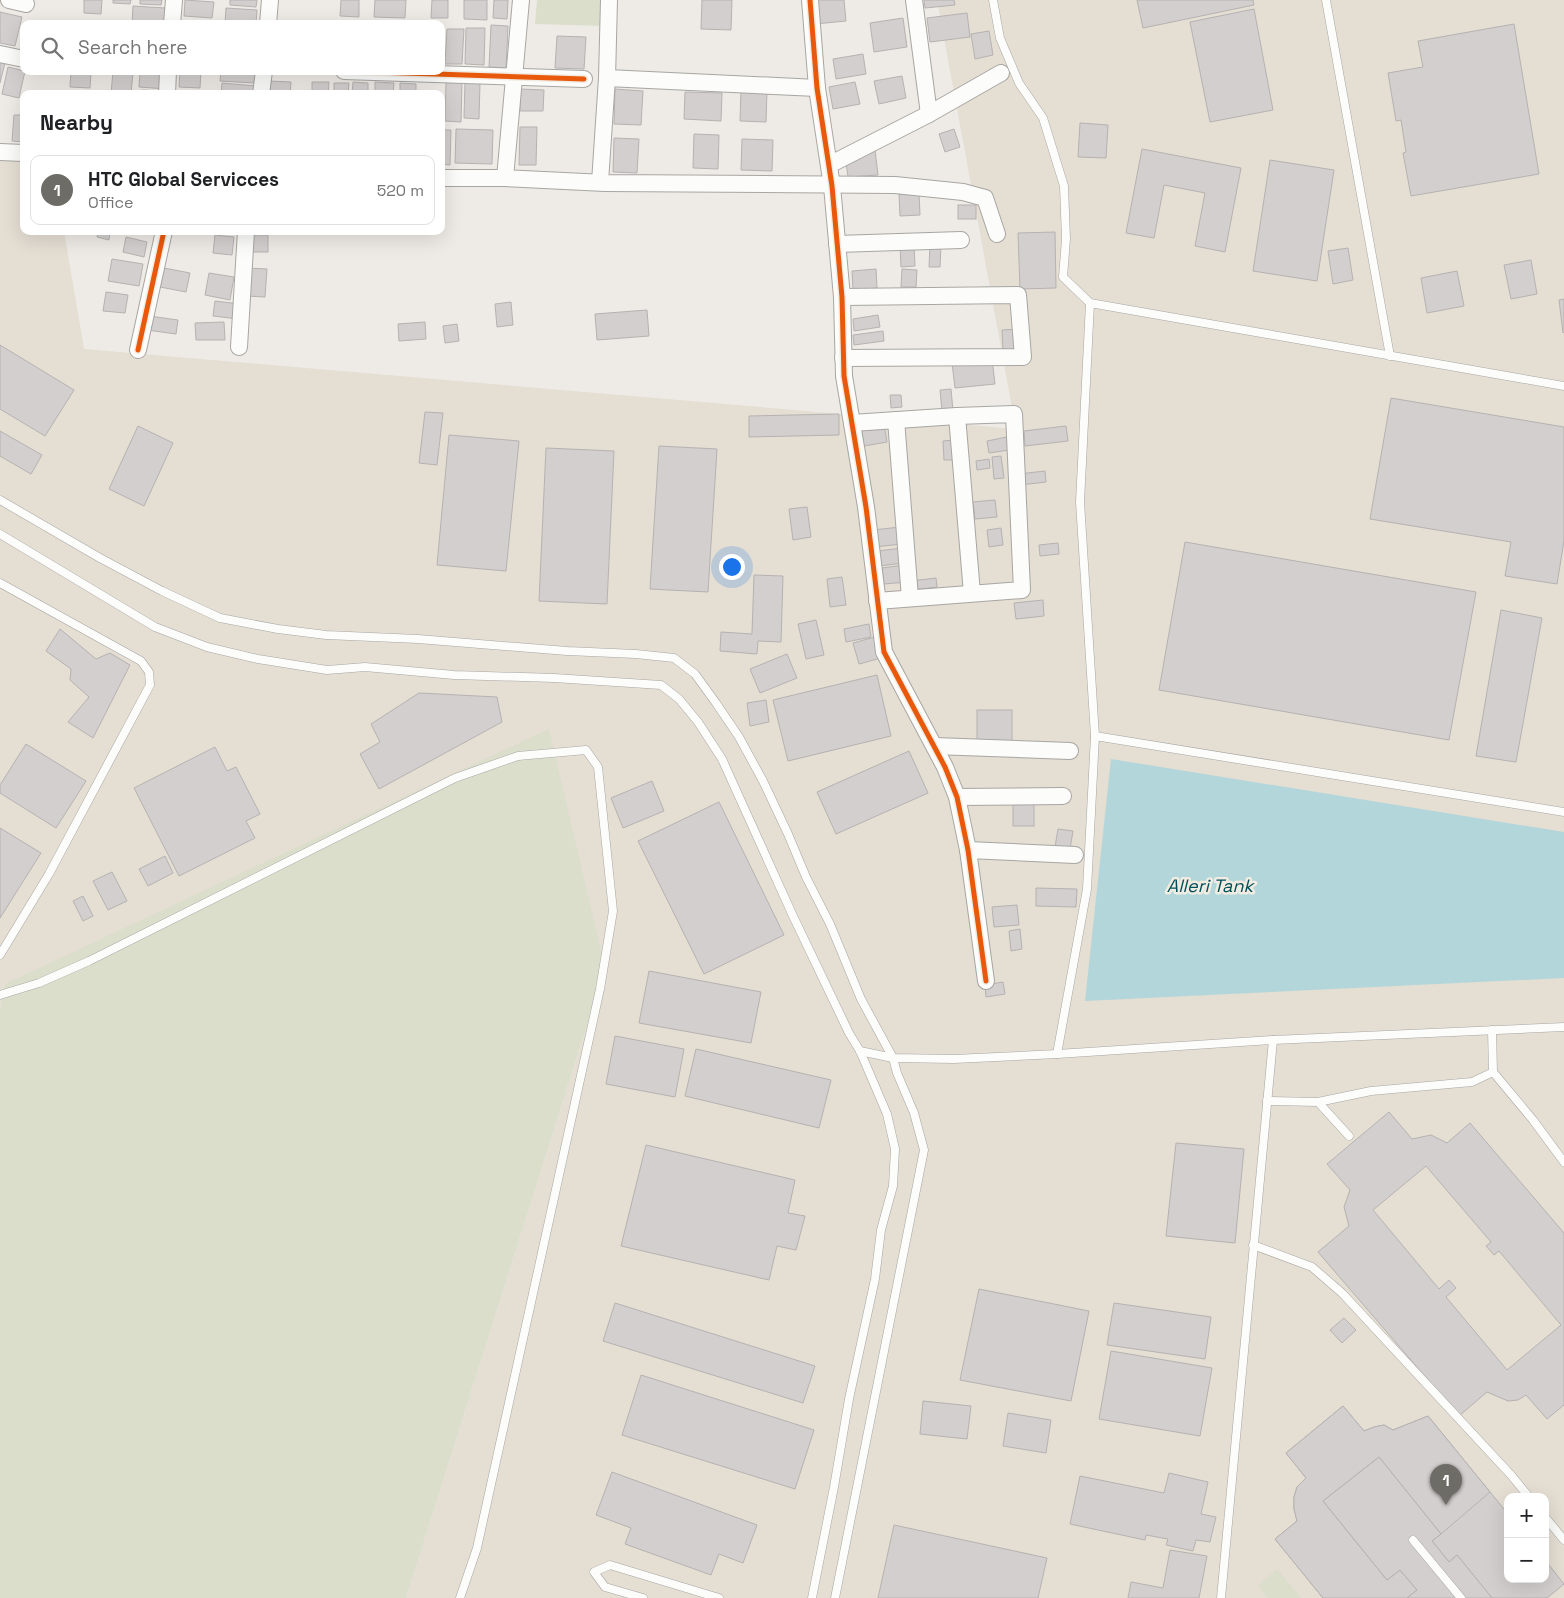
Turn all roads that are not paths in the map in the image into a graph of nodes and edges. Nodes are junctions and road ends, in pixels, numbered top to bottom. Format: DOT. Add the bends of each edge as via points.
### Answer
graph roads {
  1 [pos="9,0"];
  2 [pos="174,0"];
  3 [pos="270,0"];
  4 [pos="522,0"];
  5 [pos="610,0"];
  6 [pos="810,0"];
  7 [pos="914,0"];
  8 [pos="993,0"];
  9 [pos="1326,0"];
  10 [pos="26,4"];
  11 [pos="172,20"];
  12 [pos="268,20"];
  13 [pos="0,54"];
  14 [pos="20,58"];
  15 [pos="1001,73"];
  16 [pos="445,74"];
  17 [pos="168,75"];
  18 [pos="263,75"];
  19 [pos="515,76"];
  20 [pos="607,78"];
  21 [pos="584,79"];
  22 [pos="817,88"];
  23 [pos="167,90"];
  24 [pos="262,90"];
  25 [pos="929,114"];
  26 [pos="0,152"];
  27 [pos="20,153"];
  28 [pos="829,165"];
  29 [pos="445,178"];
  30 [pos="504,178"];
  31 [pos="600,182"];
  32 [pos="832,186"];
  33 [pos="998,234"];
  34 [pos="163,235"];
  35 [pos="246,235"];
  36 [pos="961,240"];
  37 [pos="838,244"];
  38 [pos="842,296"];
  39 [pos="1090,303"];
  40 [pos="239,347"];
  41 [pos="138,350"];
  42 [pos="1390,356"];
  43 [pos="843,358"];
  44 [pos="1564,386"];
  45 [pos="957,416"];
  46 [pos="896,420"];
  47 [pos="852,423"];
  48 [pos="0,500"];
  49 [pos="0,534"];
  50 [pos="0,583"];
  51 [pos="972,593"];
  52 [pos="910,598"];
  53 [pos="878,601"];
  54 [pos="1095,736"];
  55 [pos="934,746"];
  56 [pos="1070,751"];
  57 [pos="1063,796"];
  58 [pos="956,797"];
  59 [pos="1564,812"];
  60 [pos="968,850"];
  61 [pos="1075,854"];
  62 [pos="0,955"];
  63 [pos="986,981"];
  64 [pos="0,994"];
  65 [pos="1564,1026"];
  66 [pos="1492,1030"];
  67 [pos="1273,1040"];
  68 [pos="860,1051"];
  69 [pos="1057,1054"];
  70 [pos="893,1058"];
  71 [pos="1493,1072"];
  72 [pos="1267,1101"];
  73 [pos="1318,1102"];
  74 [pos="1349,1136"];
  75 [pos="1564,1162"];
  76 [pos="1253,1245"];
  77 [pos="1525,1493"];
  78 [pos="1549,1522"];
  79 [pos="1413,1540"];
  80 [pos="1564,1540"];
  81 [pos="460,1598"];
  82 [pos="643,1598"];
  83 [pos="719,1598"];
  84 [pos="812,1598"];
  85 [pos="835,1598"];
  86 [pos="1221,1598"];
  87 [pos="1461,1598"];
  1 -- 10 [label="street"];
  2 -- 11 [label="street"];
  3 -- 12 [label="street"];
  4 -- 19 [label="street"];
  5 -- 20 [label="street"];
  6 -- 22 [label="street"];
  7 -- 25 [label="street"];
  8 -- 39 [label="lane" via="1000,38 1019,83 1044,118 1064,186 1064,277"];
  9 -- 42 [label="lane"];
  13 -- 14 [label="street"];
  15 -- 25 [label="street"];
  16 -- 19 [label="street"];
  17 -- 23 [label="street"];
  18 -- 24 [label="street"];
  19 -- 21 [label="street"];
  19 -- 30 [label="street"];
  20 -- 22 [label="street"];
  20 -- 31 [label="street"];
  22 -- 28 [label="street"];
  25 -- 28 [label="street"];
  26 -- 27 [label="street"];
  28 -- 32 [label="street"];
  29 -- 30 [label="street"];
  30 -- 31 [label="street"];
  31 -- 32 [label="street"];
  32 -- 33 [label="street" via="895,185 964,192 985,198"];
  32 -- 37 [label="street"];
  34 -- 41 [label="street"];
  35 -- 40 [label="street"];
  36 -- 37 [label="street"];
  37 -- 38 [label="street"];
  38 -- 43 [label="street"];
  38 -- 43 [label="street" via="1018,295 1024,358"];
  39 -- 42 [label="lane"];
  39 -- 54 [label="lane" via="1080,502"];
  42 -- 44 [label="lane"];
  43 -- 47 [label="street"];
  45 -- 46 [label="street"];
  45 -- 51 [label="street"];
  45 -- 51 [label="street" via="1014,414 1022,590"];
  46 -- 47 [label="street"];
  46 -- 52 [label="street"];
  47 -- 53 [label="street"];
  48 -- 70 [label="lane" via="100,558 220,618 326,634 674,658 695,674 739,737 830,924 860,999"];
  49 -- 68 [label="lane" via="154,627 207,647 327,670 365,666 454,676 661,685 679,699 698,722 722,759 793,916"];
  50 -- 62 [label="lane" via="141,661 149,672 150,686 50,874"];
  51 -- 52 [label="street"];
  52 -- 53 [label="street"];
  53 -- 55 [label="street" via="884,652"];
  54 -- 59 [label="lane"];
  54 -- 69 [label="lane" via="1087,888"];
  55 -- 56 [label="street"];
  55 -- 58 [label="street"];
  57 -- 58 [label="street"];
  58 -- 60 [label="street"];
  60 -- 61 [label="street"];
  60 -- 63 [label="street"];
  64 -- 81 [label="lane" via="39,983 88,961 455,778 518,756 586,750 598,767 613,912 600,989 478,1548"];
  65 -- 66 [label="lane"];
  66 -- 67 [label="lane"];
  66 -- 71 [label="lane"];
  67 -- 69 [label="lane"];
  67 -- 72 [label="lane"];
  68 -- 70 [label="lane"];
  68 -- 84 [label="lane" via="887,1114 895,1149 893,1186 881,1230"];
  69 -- 70 [label="lane"];
  70 -- 85 [label="lane" via="924,1150"];
  71 -- 73 [label="lane" via="1472,1082 1371,1091"];
  71 -- 75 [label="lane"];
  72 -- 73 [label="lane"];
  72 -- 76 [label="lane"];
  73 -- 74 [label="lane"];
  76 -- 77 [label="lane" via="1312,1267 1334,1287"];
  76 -- 86 [label="lane"];
  78 -- 80 [label="lane"];
  79 -- 87 [label="lane"];
  82 -- 83 [label="lane" via="605,1586 594,1572 610,1565"];
}
